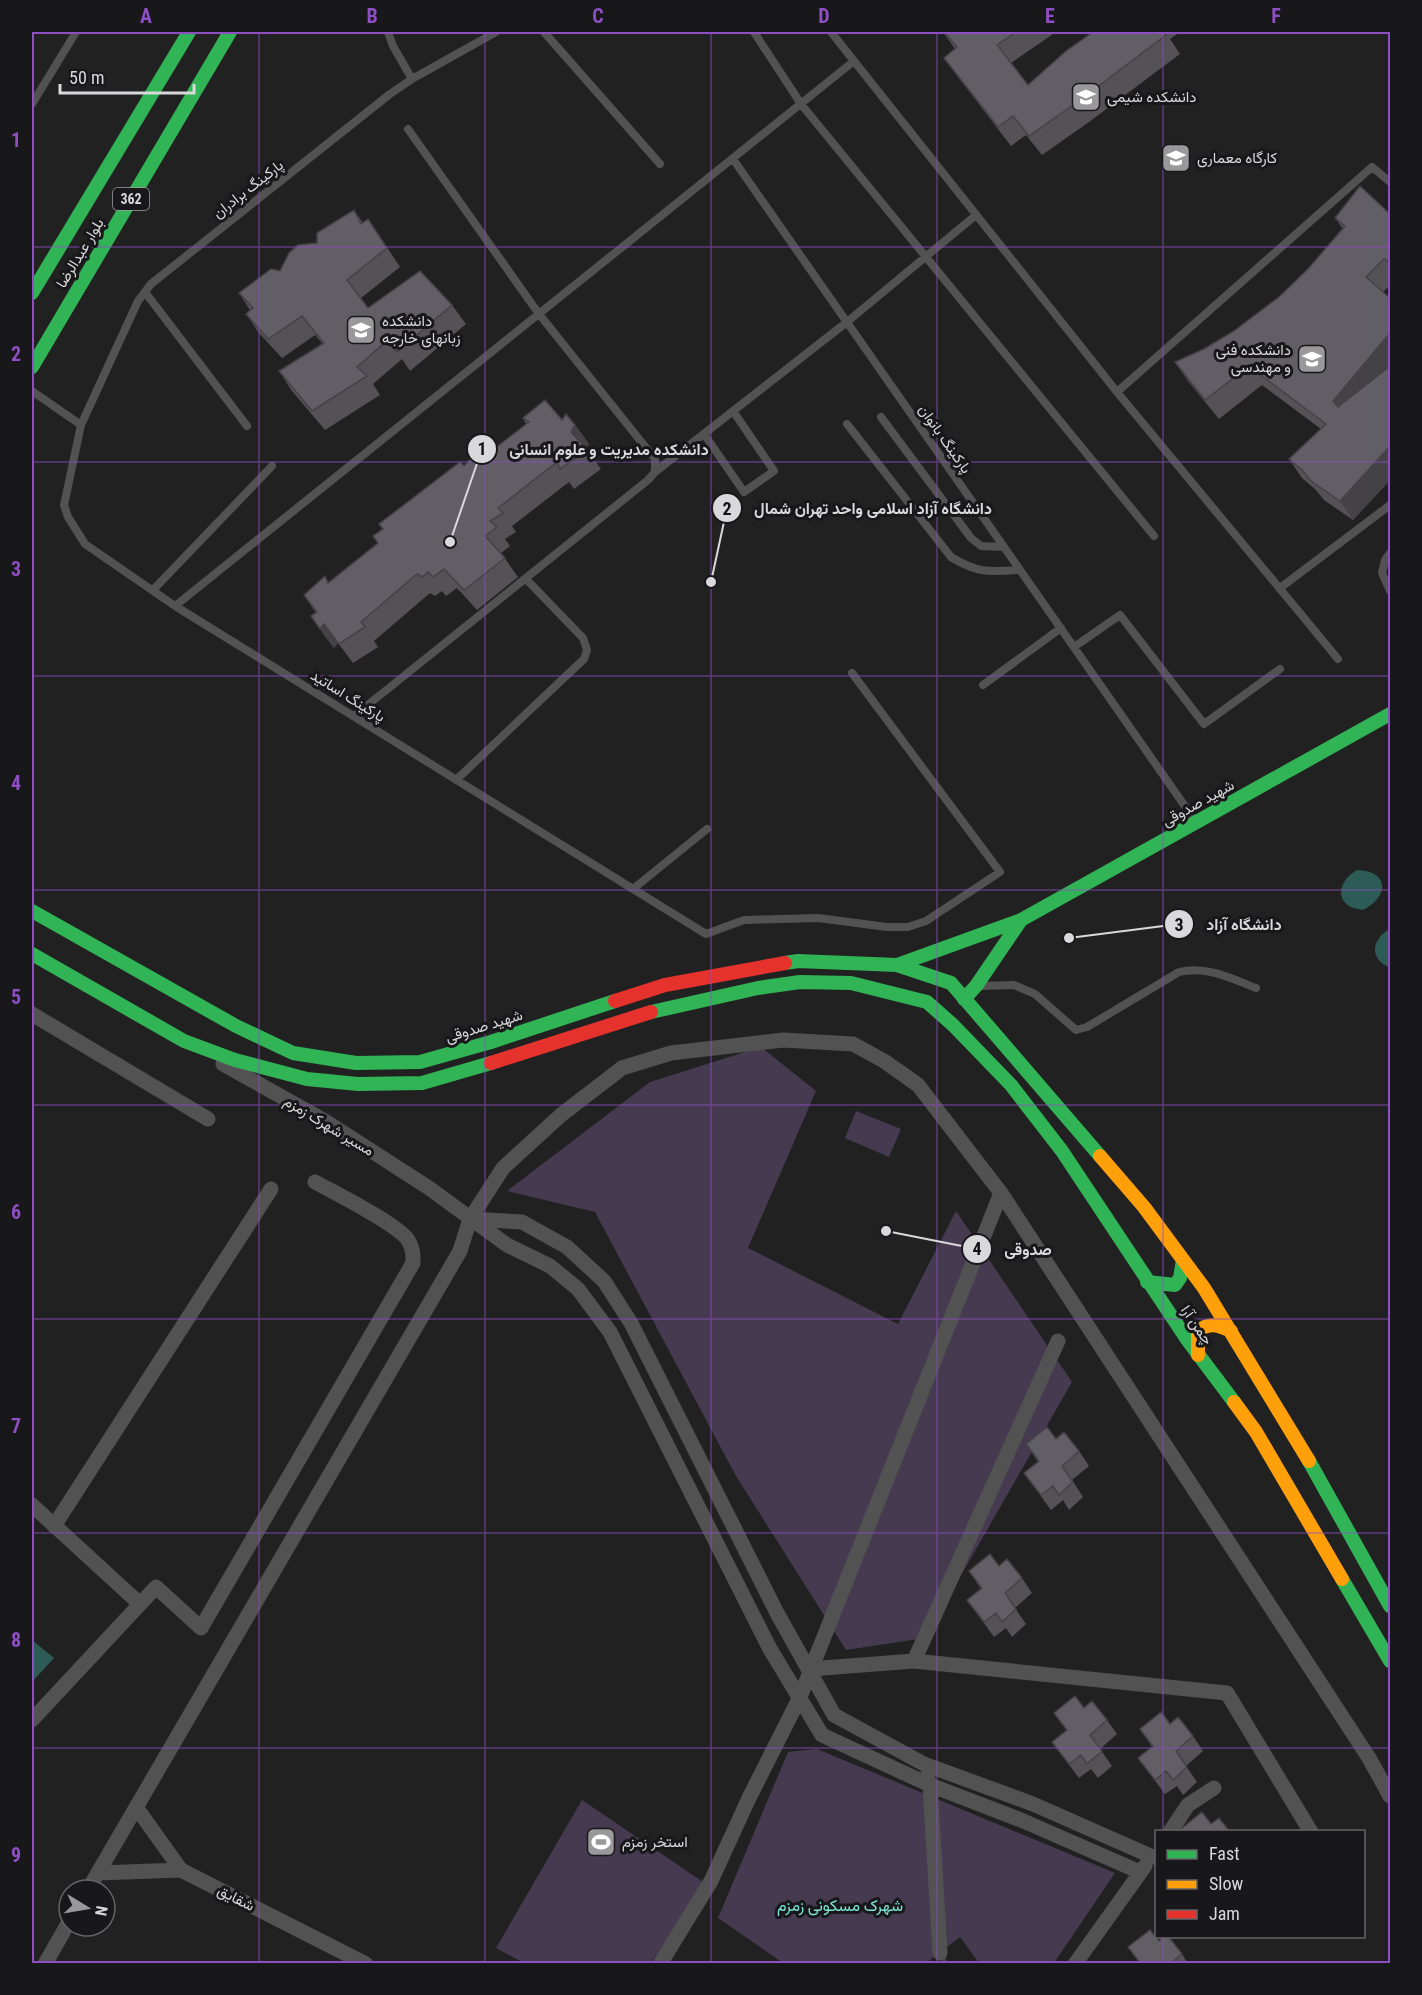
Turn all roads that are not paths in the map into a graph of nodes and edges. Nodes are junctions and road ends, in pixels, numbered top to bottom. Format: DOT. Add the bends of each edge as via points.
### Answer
graph roads {
  1 [pos="76,32"];
  2 [pos="230,32"];
  3 [pos="388,32"];
  4 [pos="496,32"];
  5 [pos="544,32"];
  6 [pos="754,32"];
  7 [pos="831,32"];
  8 [pos="187,34"];
  9 [pos="854,61"];
  10 [pos="412,79"];
  11 [pos="32,104"];
  12 [pos="801,104"];
  13 [pos="408,129"];
  14 [pos="733,159"];
  15 [pos="660,164"];
  16 [pos="1390,182"];
  17 [pos="976,215"];
  18 [pos="925,256"];
  19 [pos="145,292"];
  20 [pos="32,293"];
  21 [pos="539,314"];
  22 [pos="846,321"];
  23 [pos="32,367"];
  24 [pos="32,391"];
  25 [pos="1117,392"];
  26 [pos="733,411"];
  27 [pos="881,417"];
  28 [pos="847,424"];
  29 [pos="81,425"];
  30 [pos="247,426"];
  31 [pos="704,434"];
  32 [pos="272,466"];
  33 [pos="655,472"];
  34 [pos="1390,505"];
  35 [pos="1154,536"];
  36 [pos="1004,547"];
  37 [pos="1390,553"];
  38 [pos="1019,570"];
  39 [pos="526,579"];
  40 [pos="1280,588"];
  41 [pos="153,590"];
  42 [pos="1390,591"];
  43 [pos="176,606"];
  44 [pos="1061,628"];
  45 [pos="1074,647"];
  46 [pos="1338,659"];
  47 [pos="1280,669"];
  48 [pos="852,673"];
  49 [pos="983,685"];
  50 [pos="1390,714"];
  51 [pos="354,716"];
  52 [pos="456,780"];
  53 [pos="1197,823"];
  54 [pos="707,829"];
  55 [pos="633,889"];
  56 [pos="32,911"];
  57 [pos="1022,920"];
  58 [pos="32,954"];
  59 [pos="897,965"];
  60 [pos="976,986"];
  61 [pos="1256,988"];
  62 [pos="964,999"];
  63 [pos="32,1014"];
  64 [pos="184,1041"];
  65 [pos="307,1079"];
  66 [pos="290,1103"];
  67 [pos="208,1119"];
  68 [pos="315,1182"];
  69 [pos="271,1189"];
  70 [pos="1001,1193"];
  71 [pos="470,1219"];
  72 [pos="1184,1260"];
  73 [pos="1147,1282"];
  74 [pos="1231,1332"];
  75 [pos="1058,1341"];
  76 [pos="1198,1355"];
  77 [pos="32,1505"];
  78 [pos="54,1526"];
  79 [pos="140,1605"];
  80 [pos="1390,1606"];
  81 [pos="914,1661"];
  82 [pos="1390,1661"];
  83 [pos="810,1669"];
  84 [pos="800,1697"];
  85 [pos="32,1720"];
  86 [pos="924,1764"];
  87 [pos="930,1785"];
  88 [pos="1215,1788"];
  89 [pos="1390,1796"];
  90 [pos="1033,1804"];
  91 [pos="136,1807"];
  92 [pos="1021,1820"];
  93 [pos="1171,1830"];
  94 [pos="1310,1830"];
  95 [pos="1155,1854"];
  96 [pos="181,1870"];
  97 [pos="1140,1872"];
  98 [pos="98,1873"];
  99 [pos="95,1878"];
  100 [pos="60,1938"];
  101 [pos="940,1953"];
  102 [pos="45,1964"];
  103 [pos="366,1964"];
  104 [pos="660,1964"];
  105 [pos="1075,1964"];
  1 -- 11 [label="lane"];
  2 -- 23 [label="main road, بلوار عبدالرضا / 362"];
  3 -- 10 [label="lane"];
  4 -- 10 [label="lane, پارکینگ برادران"];
  5 -- 15 [label="lane"];
  6 -- 12 [label="lane"];
  7 -- 9 [label="lane"];
  8 -- 20 [label="main road, بلوار عبدالرضا / 362"];
  9 -- 12 [label="lane"];
  9 -- 17 [label="lane"];
  10 -- 19 [label="lane, پارکینگ برادران" via="166,271"];
  12 -- 14 [label="lane"];
  12 -- 18 [label="lane"];
  13 -- 21 [label="lane"];
  14 -- 21 [label="lane"];
  14 -- 22 [label="lane, پارکینگ بانوان"];
  16 -- 25 [label="lane" via="1372,167"];
  17 -- 18 [label="lane"];
  17 -- 25 [label="lane"];
  18 -- 22 [label="lane"];
  18 -- 35 [label="lane"];
  19 -- 29 [label="lane, پارکینگ برادران"];
  19 -- 30 [label="lane"];
  21 -- 33 [label="lane" via="655,459"];
  21 -- 43 [label="lane"];
  22 -- 26 [label="lane"];
  22 -- 36 [label="lane, پارکینگ بانوان"];
  24 -- 29 [label="lane"];
  25 -- 40 [label="lane"];
  26 -- 31 [label="lane"];
  26 -- 31 [label="lane" via="774,471 744,492"];
  27 -- 36 [label="lane" via="971,538 981,546"];
  28 -- 38 [label="lane" via="951,557 970,568 992,572"];
  29 -- 41 [label="lane, پارکینگ اساتید" via="64,505 68,518 85,544"];
  31 -- 33 [label="lane"];
  32 -- 41 [label="lane"];
  33 -- 39 [label="lane"];
  34 -- 40 [label="lane"];
  36 -- 38 [label="lane, پارکینگ بانوان"];
  37 -- 42 [label="lane" via="1382,573"];
  38 -- 44 [label="lane, پارکینگ بانوان"];
  39 -- 51 [label="lane"];
  39 -- 52 [label="lane" via="583,638 587,650 584,659"];
  40 -- 46 [label="lane"];
  41 -- 43 [label="lane, پارکینگ اساتید"];
  43 -- 51 [label="lane, پارکینگ اساتید"];
  44 -- 45 [label="lane, پارکینگ بانوان"];
  44 -- 49 [label="lane"];
  45 -- 47 [label="lane" via="1120,615 1204,724"];
  45 -- 53 [label="lane, پارکینگ بانوان"];
  48 -- 55 [label="lane, پارکینگ اساتید" via="1000,872 926,921 908,927 818,918 744,920 706,934"];
  50 -- 53 [label="main road, شهید صدوقی"];
  51 -- 52 [label="lane, پارکینگ اساتید"];
  52 -- 55 [label="lane, پارکینگ اساتید"];
  53 -- 57 [label="main road, شهید صدوقی"];
  54 -- 55 [label="lane"];
  56 -- 59 [label="main road, شهید صدوقی" via="236,1026 293,1053 356,1063 420,1062 665,985 756,967 798,961"];
  57 -- 59 [label="main road, شهید صدوقی"];
  57 -- 60 [label="main road"];
  58 -- 64 [label="main road"];
  59 -- 62 [label="main road, شهید صدوقی" via="951,983"];
  60 -- 61 [label="lane" via="1014,985 1035,994 1076,1030 1179,972 1225,976"];
  60 -- 62 [label="main road"];
  62 -- 72 [label="main road, چمن آرا" via="1144,1207"];
  63 -- 67 [label="street"];
  64 -- 65 [label="main road" via="235,1060"];
  64 -- 66 [label="street, مسیر شهرک زمزم"];
  65 -- 66 [label="street" via="293,1084"];
  65 -- 73 [label="main road, چمن آرا" via="358,1084 422,1083 667,1007 758,988 800,982 851,983 888,991 927,1002 1011,1085 1062,1151"];
  66 -- 71 [label="street, مسیر شهرک زمزم" via="325,1120"];
  68 -- 79 [label="street" via="407,1238 413,1251 412,1263 201,1628 156,1587"];
  69 -- 78 [label="street"];
  70 -- 71 [label="street" via="918,1085 884,1061 853,1044 783,1040 671,1053 622,1068 561,1115 503,1168"];
  70 -- 83 [label="street"];
  70 -- 89 [label="street"];
  71 -- 83 [label="street" via="522,1222 567,1247 604,1281 631,1323 777,1613"];
  71 -- 84 [label="street, مسیر شهرک زمزم" via="507,1245 550,1266 578,1289 610,1332 770,1649"];
  71 -- 91 [label="street" via="460,1251"];
  72 -- 73 [label="main road" via="1175,1285"];
  72 -- 74 [label="main road, چمن آرا"];
  73 -- 76 [label="main road, چمن آرا"];
  74 -- 76 [label="main road" via="1205,1324 1198,1331"];
  74 -- 80 [label="main road, چمن آرا"];
  75 -- 81 [label="street"];
  76 -- 82 [label="main road, چمن آرا" via="1256,1432"];
  77 -- 78 [label="street"];
  78 -- 79 [label="street"];
  79 -- 85 [label="street"];
  81 -- 83 [label="street"];
  81 -- 94 [label="street" via="1227,1694"];
  83 -- 84 [label="street"];
  83 -- 86 [label="street" via="834,1715"];
  84 -- 87 [label="street, مسیر شهرک زمزم" via="822,1735"];
  84 -- 104 [label="street" via="711,1881"];
  86 -- 87 [label="street"];
  86 -- 90 [label="street"];
  87 -- 92 [label="street, مسیر شهرک زمزم"];
  87 -- 101 [label="street"];
  88 -- 93 [label="street" via="1188,1805"];
  90 -- 92 [label="street"];
  90 -- 95 [label="street"];
  91 -- 96 [label="street"];
  91 -- 98 [label="street"];
  92 -- 97 [label="street, مسیر شهرک زمزم"];
  95 -- 97 [label="street"];
  96 -- 98 [label="street, شقایق"];
  96 -- 103 [label="street, شقایق"];
  97 -- 105 [label="street"];
  98 -- 99 [label="street"];
  100 -- 102 [label="street"];
}
